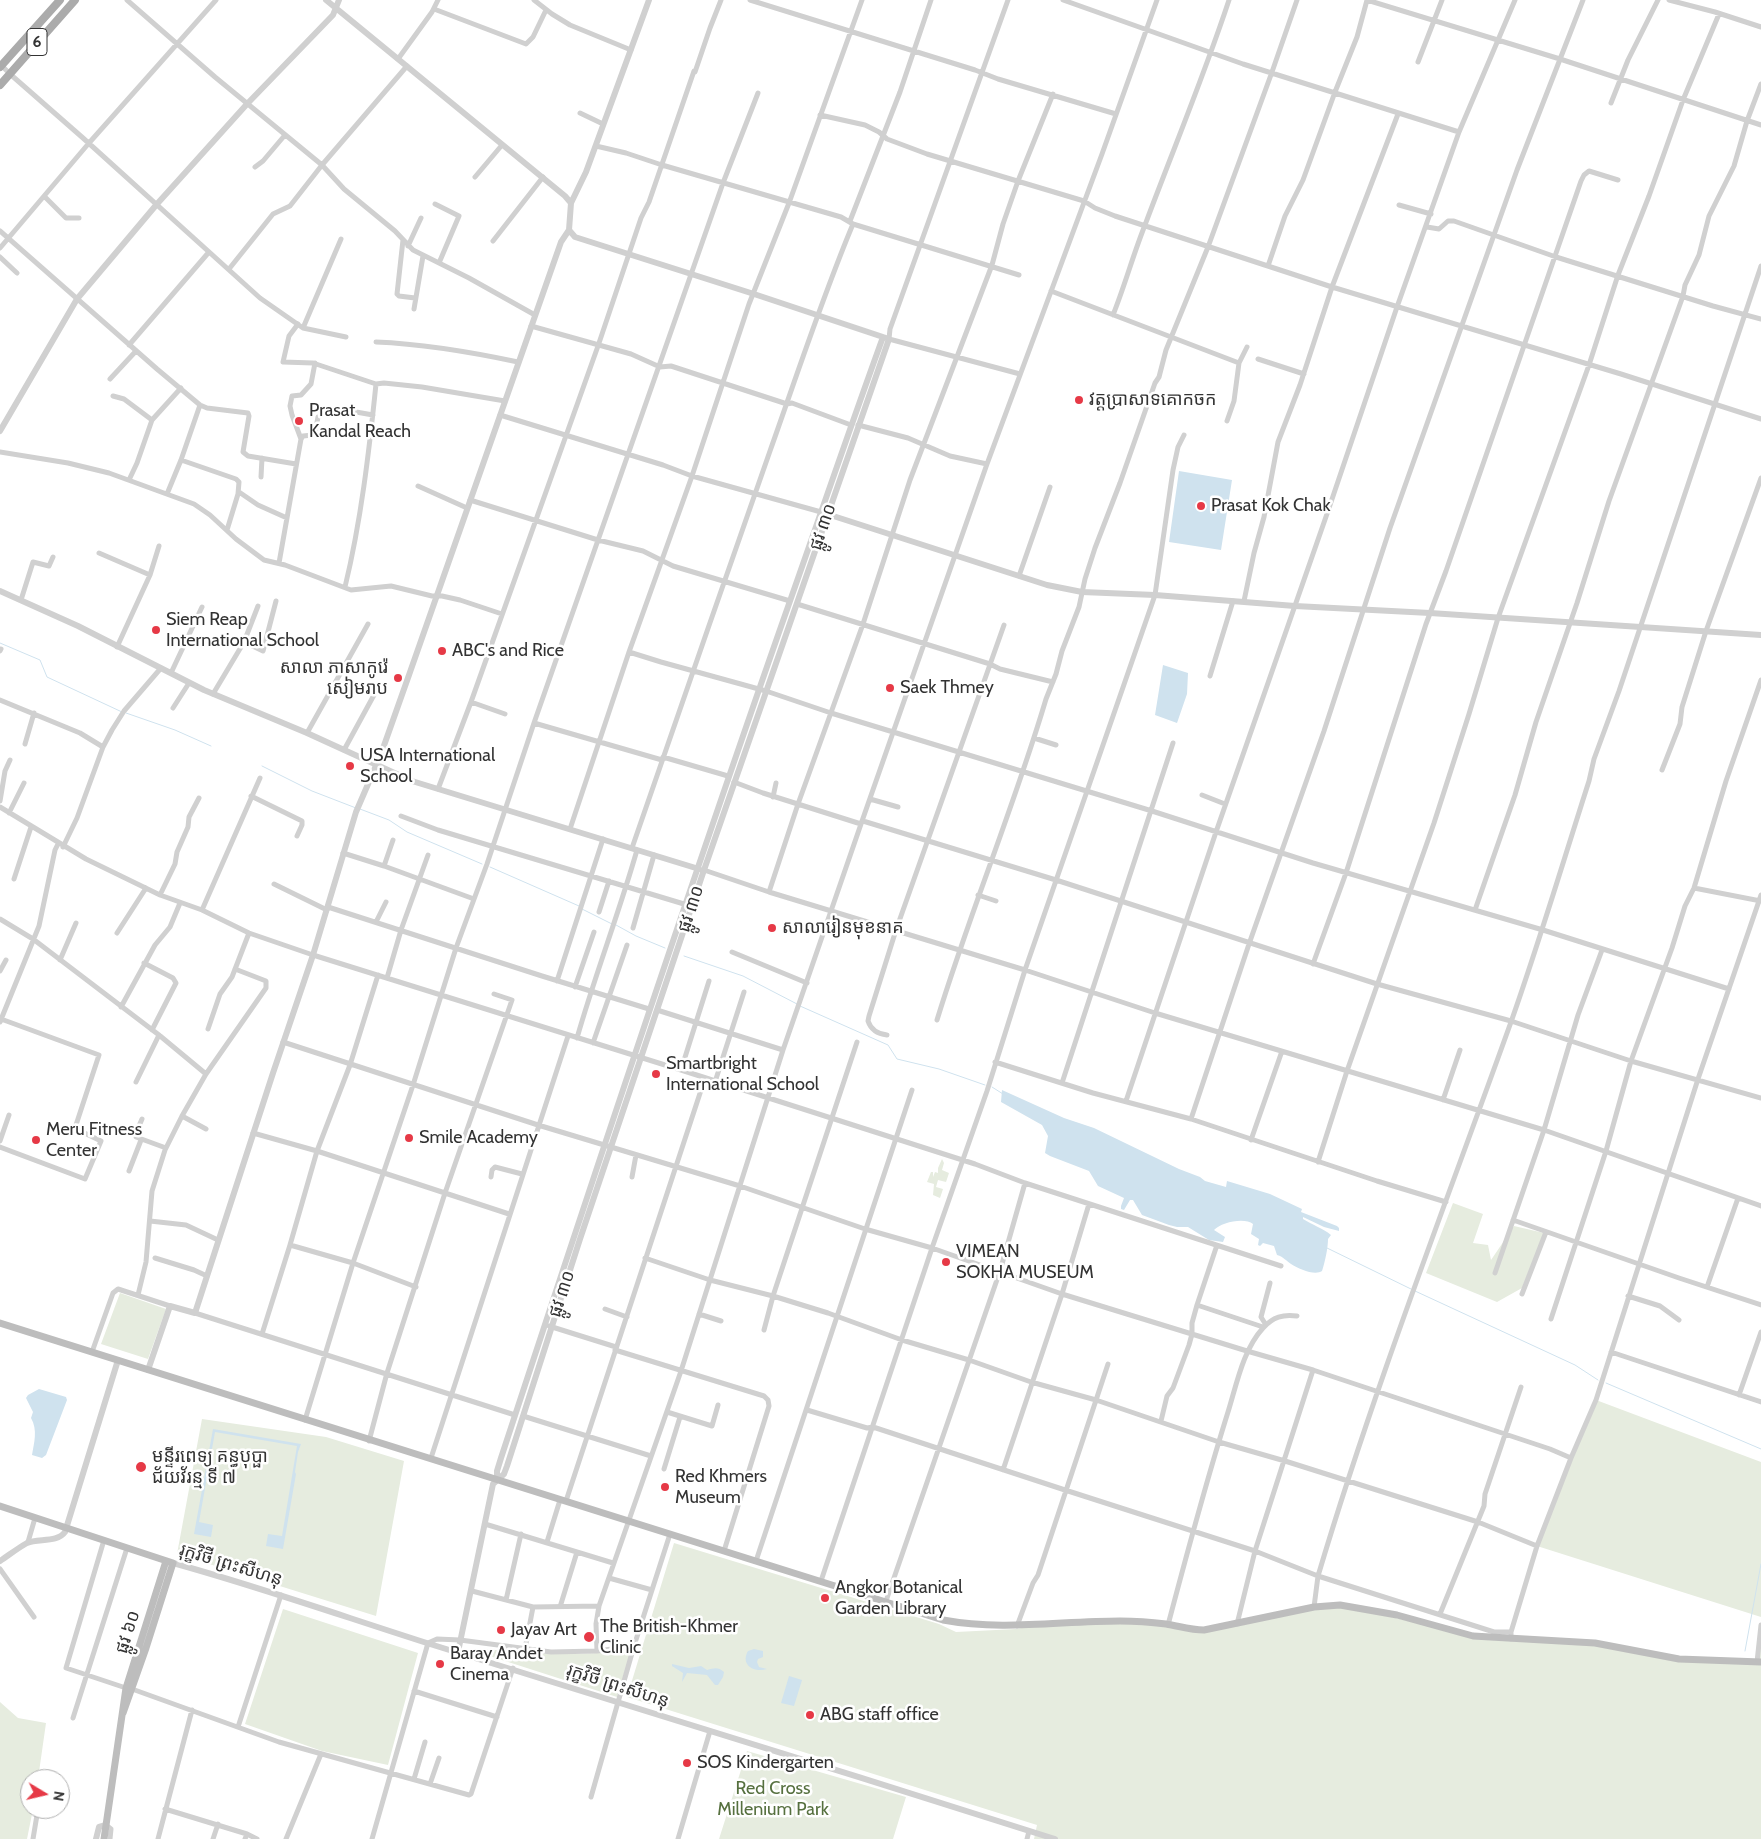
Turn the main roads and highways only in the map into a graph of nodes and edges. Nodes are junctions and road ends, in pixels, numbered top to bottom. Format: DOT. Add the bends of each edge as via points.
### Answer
graph roads {
  1 [pos="60,0"];
  2 [pos="75,0"];
  3 [pos="1,65"];
  4 [pos="0,85"];
  5 [pos="0,1323"];
  6 [pos="0,1506"];
  7 [pos="170,1562"];
  8 [pos="1759,1662"];
  9 [pos="104,1839"];
  1 -- 3 [label="main road, 6"];
  2 -- 4 [label="main road, 6"];
  5 -- 8 [label="main road" via="943,1620 1017,1626 1119,1621 1204,1630 1314,1607 1340,1605 1397,1615 1473,1636 1511,1635 1595,1643 1678,1659"];
  6 -- 7 [label="main road, រុក្ខវិថី ព្រះសីហនុ"];
  7 -- 9 [label="main road, ផ្លូវ ៦០" via="123,1713"];
}
